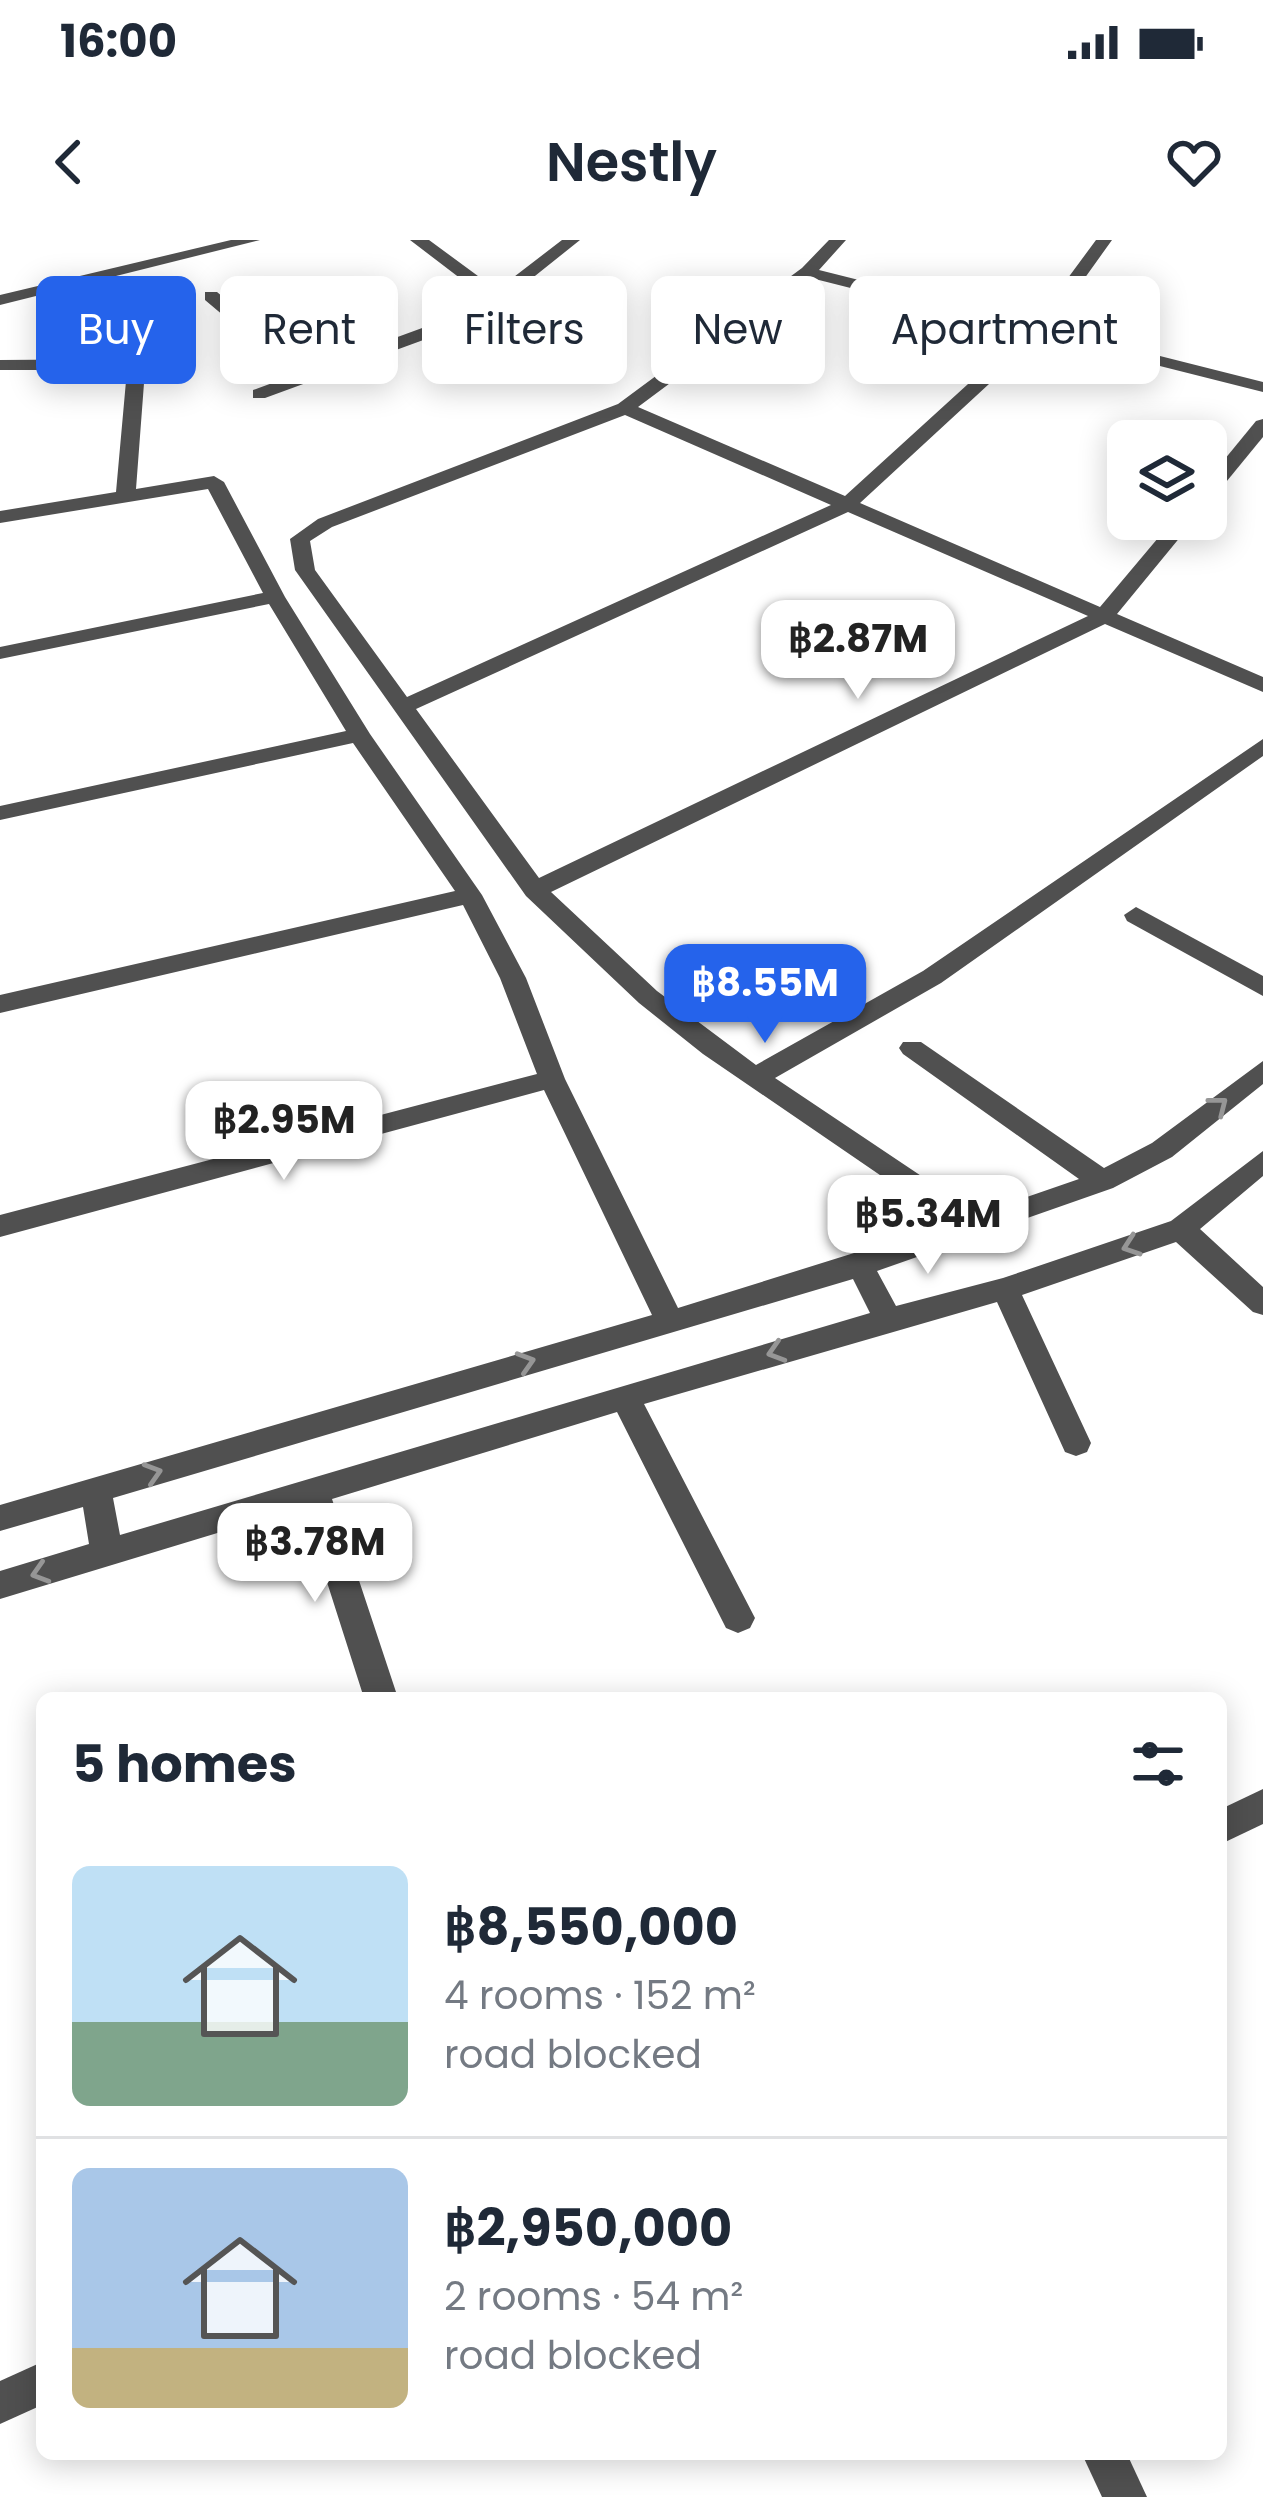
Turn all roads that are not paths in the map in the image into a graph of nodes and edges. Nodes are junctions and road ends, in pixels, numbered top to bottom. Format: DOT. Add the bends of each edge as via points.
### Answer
graph roads {
  1 [pos="252,240"];
  2 [pos="418,240"];
  3 [pos="572,240"];
  4 [pos="838,240"];
  5 [pos="1104,240"];
  6 [pos="808,272"];
  7 [pos="467,276"];
  8 [pos="524,276"];
  9 [pos="1078,276"];
  10 [pos="849,282"];
  11 [pos="212,296"];
  12 [pos="0,300"];
  13 [pos="220,303"];
  14 [pos="1160,360"];
  15 [pos="0,365"];
  16 [pos="288,384"];
  17 [pos="980,384"];
  18 [pos="1263,387"];
  19 [pos="260,394"];
  20 [pos="625,408"];
  21 [pos="1263,425"];
  22 [pos="1227,469"];
  23 [pos="126,493"];
  24 [pos="847,505"];
  25 [pos="0,517"];
  26 [pos="1167,540"];
  27 [pos="274,597"];
  28 [pos="1103,617"];
  29 [pos="0,653"];
  30 [pos="1263,685"];
  31 [pos="403,707"];
  32 [pos="358,735"];
  33 [pos="1263,746"];
  34 [pos="0,814"];
  35 [pos="535,890"];
  36 [pos="470,895"];
  37 [pos="1136,915"];
  38 [pos="1263,987"];
  39 [pos="0,1004"];
  40 [pos="912,1048"];
  41 [pos="1263,1070"];
  42 [pos="755,1076"];
  43 [pos="552,1079"];
  44 [pos="1263,1161"];
  45 [pos="1103,1181"];
  46 [pos="0,1226"];
  47 [pos="975,1226"];
  48 [pos="1181,1228"];
  49 [pos="860,1266"];
  50 [pos="1005,1289"];
  51 [pos="1263,1304"];
  52 [pos="888,1318"];
  53 [pos="669,1319"];
  54 [pos="625,1398"];
  55 [pos="1076,1443"];
  56 [pos="96,1490"];
  57 [pos="314,1492"];
  58 [pos="0,1518"];
  59 [pos="107,1553"];
  60 [pos="0,1585"];
  61 [pos="738,1618"];
  62 [pos="379,1692"];
  63 [pos="1263,1806"];
  64 [pos="1227,1824"];
  65 [pos="36,2386"];
  66 [pos="0,2403"];
  67 [pos="1107,2460"];
  68 [pos="1125,2497"];
  1 -- 12 [label="street"];
  2 -- 7 [label="street"];
  3 -- 8 [label="street"];
  4 -- 6 [label="street"];
  5 -- 9 [label="street"];
  6 -- 10 [label="street"];
  6 -- 20 [label="street"];
  11 -- 13 [label="street"];
  14 -- 18 [label="street"];
  15 -- 23 [label="street" via="133,363"];
  16 -- 19 [label="street"];
  17 -- 24 [label="street"];
  20 -- 24 [label="street"];
  20 -- 31 [label="street" via="300,539 305,570"];
  21 -- 22 [label="street"];
  23 -- 25 [label="street"];
  23 -- 27 [label="street" via="214,482"];
  24 -- 28 [label="street"];
  24 -- 31 [label="street"];
  26 -- 28 [label="street"];
  27 -- 29 [label="street"];
  27 -- 32 [label="street"];
  28 -- 30 [label="street"];
  28 -- 35 [label="street"];
  31 -- 35 [label="street"];
  32 -- 34 [label="street"];
  32 -- 36 [label="street"];
  33 -- 42 [label="street" via="932,977"];
  35 -- 42 [label="street" via="648,997"];
  36 -- 39 [label="street"];
  36 -- 43 [label="street"];
  37 -- 38 [label="street"];
  40 -- 45 [label="street"];
  45 -- 41 [label="street, one-way" via="1162,1150"];
  42 -- 47 [label="street"];
  43 -- 46 [label="street"];
  43 -- 53 [label="street"];
  44 -- 48 [label="street"];
  45 -- 47 [label="street"];
  47 -- 49 [label="street"];
  48 -- 50 [label="street, one-way"];
  48 -- 51 [label="street"];
  49 -- 52 [label="street"];
  49 -- 53 [label="street"];
  50 -- 52 [label="street"];
  50 -- 55 [label="street"];
  52 -- 54 [label="street, one-way"];
  56 -- 53 [label="street, one-way"];
  54 -- 57 [label="street"];
  54 -- 61 [label="street"];
  56 -- 58 [label="street"];
  56 -- 59 [label="street"];
  57 -- 59 [label="street"];
  57 -- 62 [label="street"];
  59 -- 60 [label="street, one-way"];
  63 -- 64 [label="street"];
  65 -- 66 [label="street"];
  67 -- 68 [label="street"];
}
